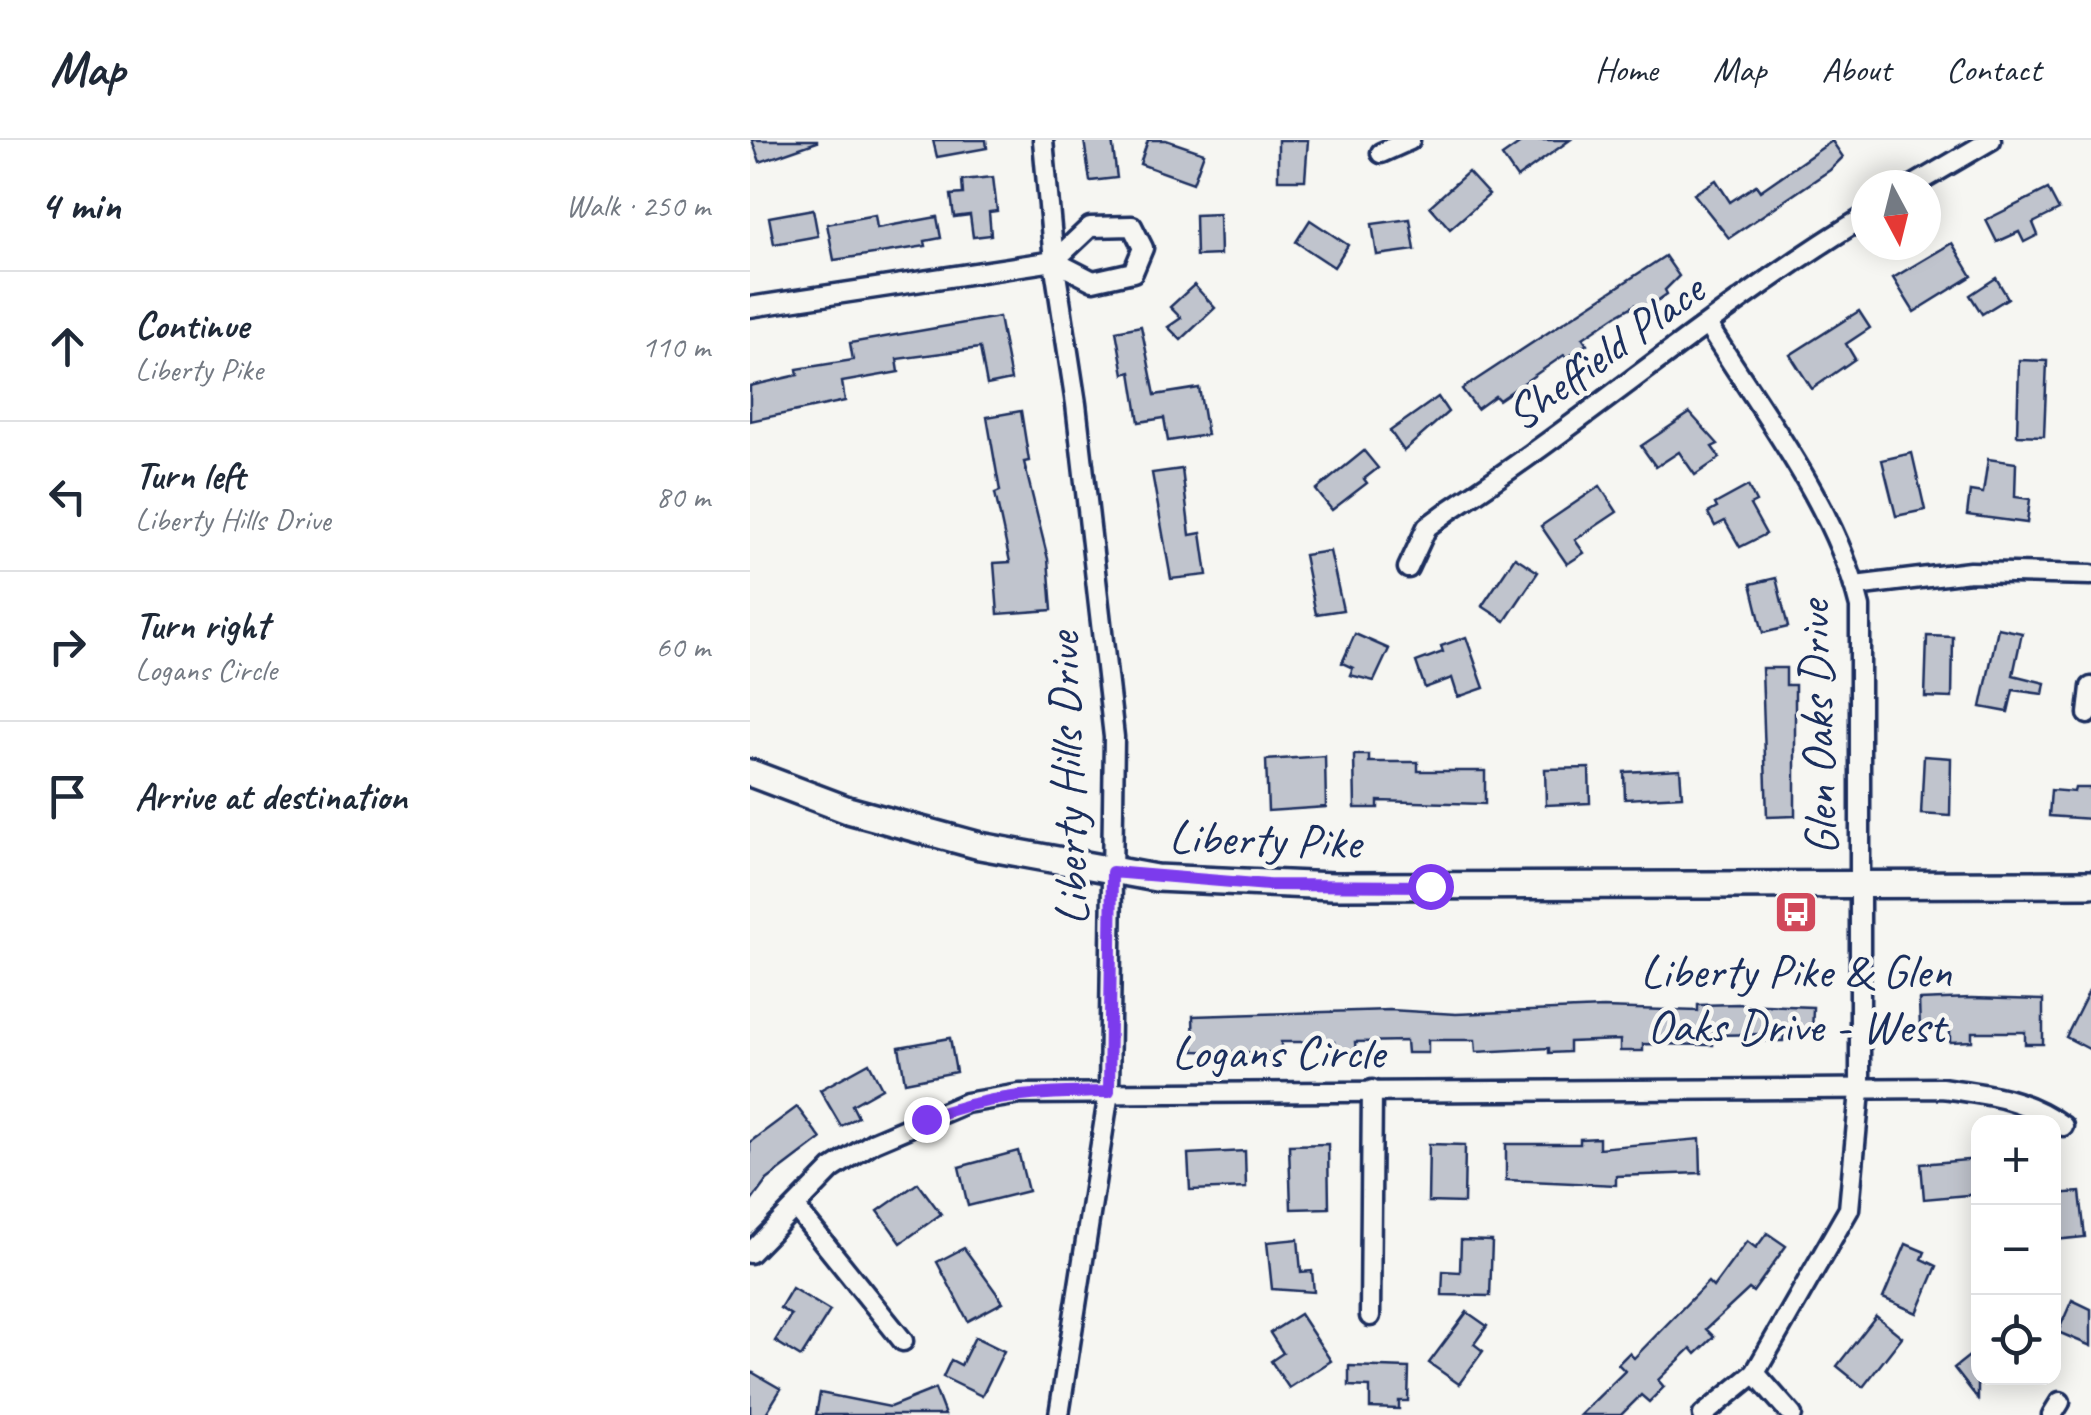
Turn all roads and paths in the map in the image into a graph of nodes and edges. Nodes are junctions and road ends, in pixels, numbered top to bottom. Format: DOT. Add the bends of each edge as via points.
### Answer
graph roads {
  1 [pos="1043,140"];
  2 [pos="1410,140"];
  3 [pos="1991,140"];
  4 [pos="1381,153"];
  5 [pos="1940,170"];
  6 [pos="1851,225"];
  7 [pos="1054,261"];
  8 [pos="750,307"];
  9 [pos="1708,326"];
  10 [pos="1408,568"];
  11 [pos="2091,574"];
  12 [pos="1855,586"];
  13 [pos="2091,687"];
  14 [pos="2088,714"];
  15 [pos="750,773"];
  16 [pos="1112,872"];
  17 [pos="1862,883"];
  18 [pos="2091,884"];
  19 [pos="1372,1090"];
  20 [pos="1860,1091"];
  21 [pos="1109,1092"];
  22 [pos="2063,1126"];
  23 [pos="796,1208"];
  24 [pos="750,1253"];
  25 [pos="1370,1316"];
  26 [pos="904,1341"];
  27 [pos="1754,1373"];
  28 [pos="1059,1415"];
  29 [pos="1704,1415"];
  30 [pos="1792,1415"];
  1 -- 7 [label="street, Liberty Hills Drive"];
  2 -- 4 [label="street"];
  3 -- 5 [label="street"];
  6 -- 9 [label="street, Sheffield Place" via="1784,266"];
  7 -- 7 [label="street" via="1093,282 1133,272 1144,248 1132,226 1090,227"];
  7 -- 8 [label="street"];
  7 -- 16 [label="street, Liberty Hills Drive" via="1107,660 1114,737"];
  9 -- 10 [label="street, Sheffield Place" via="1428,527"];
  9 -- 12 [label="street, Glen Oaks Drive" via="1820,506"];
  11 -- 12 [label="street" via="1970,572"];
  12 -- 17 [label="street, Glen Oaks Drive"];
  13 -- 14 [label="street"];
  15 -- 16 [label="street, Liberty Pike" via="908,827"];
  16 -- 17 [label="street, Liberty Pike" via="1333,886"];
  16 -- 21 [label="street, Liberty Hills Drive"];
  17 -- 18 [label="street, Liberty Pike"];
  17 -- 20 [label="street, Glen Oaks Drive"];
  19 -- 20 [label="street, Logans Circle"];
  19 -- 21 [label="street, Logans Circle"];
  19 -- 25 [label="street"];
  20 -- 22 [label="street, Logans Circle" via="1942,1088 1997,1095 2036,1106"];
  20 -- 27 [label="street, Glen Oaks Drive" via="1849,1209"];
  21 -- 23 [label="street, Logans Circle" via="966,1103 874,1142 832,1170"];
  21 -- 28 [label="street, Liberty Hills Drive"];
  23 -- 24 [label="street, Logans Circle"];
  23 -- 26 [label="street"];
  27 -- 29 [label="street, Glen Oaks Drive"];
  27 -- 30 [label="street"];
}
